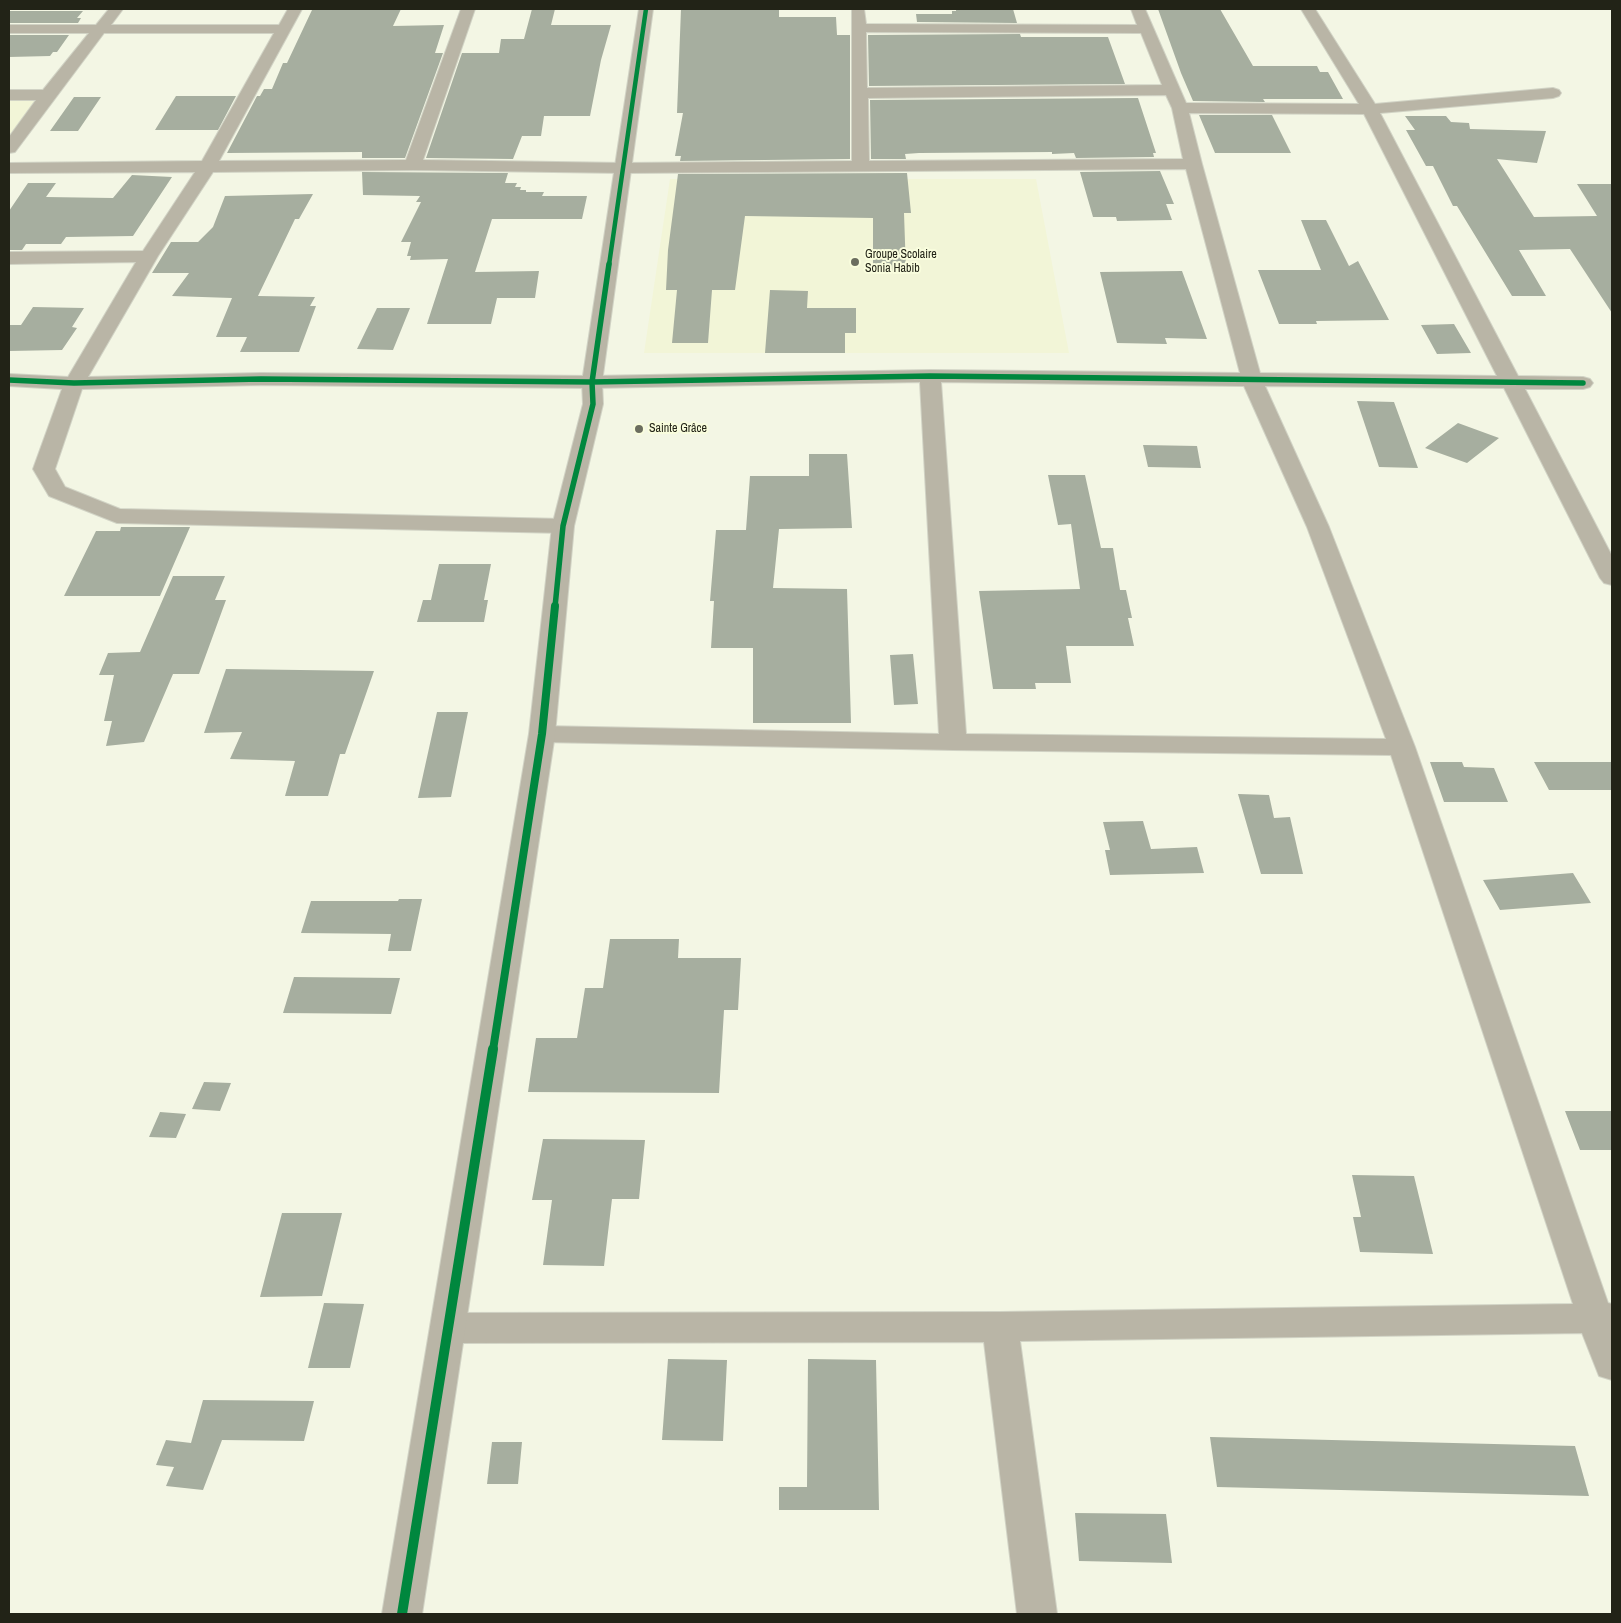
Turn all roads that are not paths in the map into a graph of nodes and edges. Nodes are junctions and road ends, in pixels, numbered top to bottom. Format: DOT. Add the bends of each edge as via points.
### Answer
graph roads {
  1 [pos="116,9"];
  2 [pos="294,9"];
  3 [pos="468,9"];
  4 [pos="646,9"];
  5 [pos="858,9"];
  6 [pos="1308,9"];
  7 [pos="1142,19"];
  8 [pos="102,28"];
  9 [pos="859,28"];
  10 [pos="9,29"];
  11 [pos="283,29"];
  12 [pos="860,93"];
  13 [pos="1553,93"];
  14 [pos="9,95"];
  15 [pos="48,95"];
  16 [pos="1176,99"];
  17 [pos="1370,109"];
  18 [pos="9,148"];
  19 [pos="1193,164"];
  20 [pos="413,165"];
  21 [pos="861,165"];
  22 [pos="207,167"];
  23 [pos="9,168"];
  24 [pos="623,168"];
  25 [pos="149,256"];
  26 [pos="9,258"];
  27 [pos="930,376"];
  28 [pos="9,380"];
  29 [pos="1252,380"];
  30 [pos="592,382"];
  31 [pos="74,383"];
  32 [pos="1510,383"];
  33 [pos="1583,384"];
  34 [pos="564,526"];
  35 [pos="1612,578"];
  36 [pos="542,734"];
  37 [pos="953,742"];
  38 [pos="1402,747"];
  39 [pos="1603,1318"];
  40 [pos="1000,1327"];
  41 [pos="449,1328"];
  42 [pos="1612,1365"];
  43 [pos="402,1614"];
  44 [pos="1037,1614"];
  1 -- 8 [label="street"];
  2 -- 11 [label="street"];
  3 -- 20 [label="street"];
  4 -- 24 [label="street"];
  5 -- 9 [label="street"];
  6 -- 17 [label="street"];
  7 -- 9 [label="street"];
  7 -- 16 [label="street"];
  8 -- 10 [label="street"];
  8 -- 11 [label="street"];
  8 -- 15 [label="street"];
  9 -- 12 [label="street"];
  11 -- 22 [label="street"];
  12 -- 16 [label="street"];
  12 -- 21 [label="street"];
  13 -- 17 [label="street"];
  14 -- 15 [label="street"];
  15 -- 18 [label="street"];
  16 -- 17 [label="street"];
  16 -- 19 [label="street"];
  17 -- 32 [label="street"];
  19 -- 21 [label="street"];
  19 -- 29 [label="street"];
  20 -- 22 [label="street"];
  20 -- 24 [label="street"];
  21 -- 24 [label="street"];
  22 -- 23 [label="street"];
  22 -- 25 [label="street"];
  24 -- 30 [label="street"];
  25 -- 26 [label="street"];
  25 -- 31 [label="street"];
  27 -- 29 [label="street"];
  27 -- 30 [label="street"];
  27 -- 37 [label="street"];
  28 -- 31 [label="street"];
  29 -- 32 [label="street"];
  29 -- 38 [label="street" via="1318,527"];
  30 -- 31 [label="street" via="261,379"];
  30 -- 34 [label="street" via="593,404"];
  31 -- 34 [label="street" via="44,469 57,491 116,516"];
  32 -- 33 [label="street"];
  32 -- 35 [label="street"];
  34 -- 36 [label="street"];
  36 -- 37 [label="street"];
  36 -- 41 [label="street"];
  37 -- 38 [label="street"];
  38 -- 39 [label="street"];
  39 -- 40 [label="street"];
  39 -- 42 [label="street"];
  40 -- 41 [label="street"];
  40 -- 44 [label="street"];
  41 -- 43 [label="street"];
}
